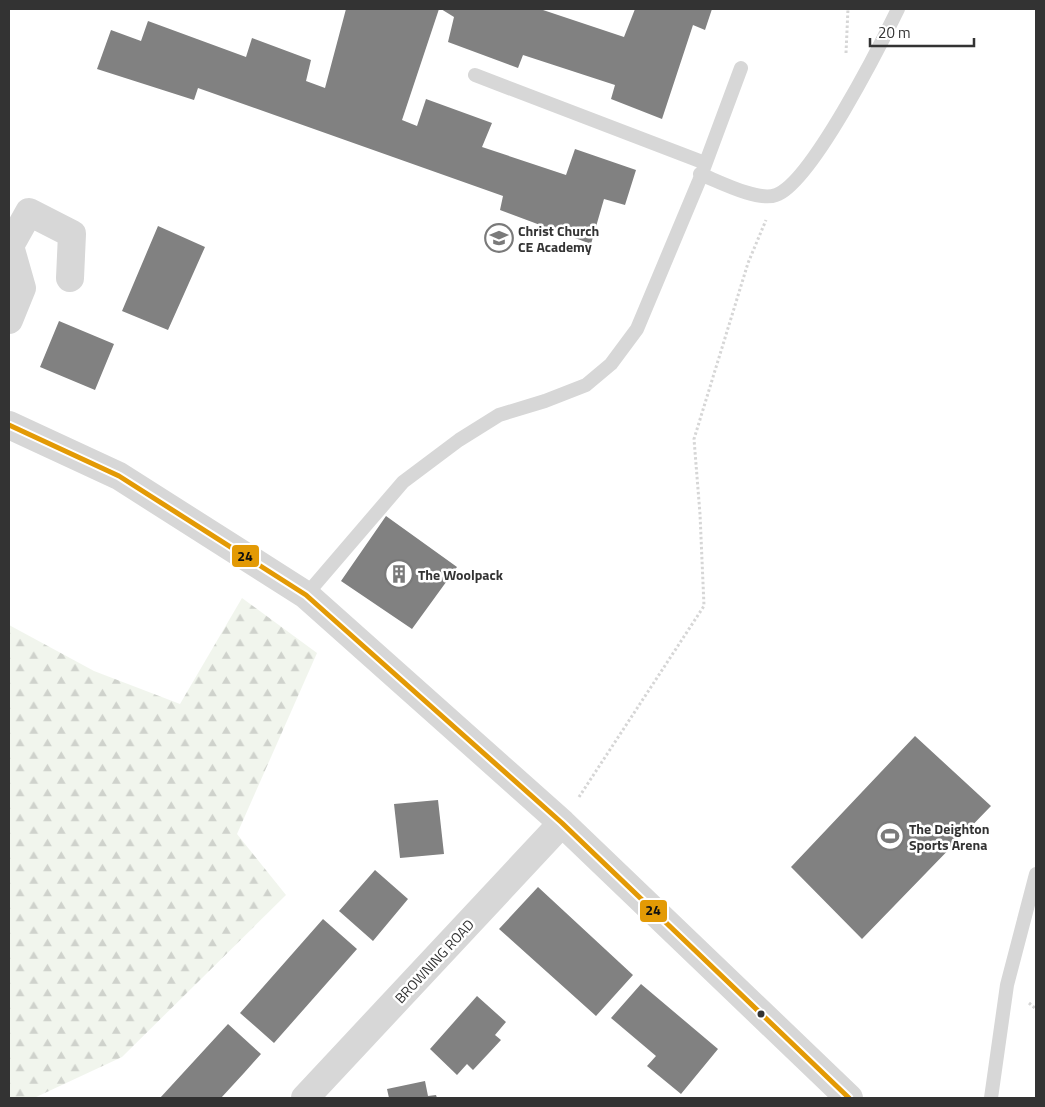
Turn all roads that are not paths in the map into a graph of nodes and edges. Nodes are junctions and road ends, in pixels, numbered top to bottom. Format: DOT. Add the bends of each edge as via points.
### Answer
graph roads {
  1 [pos="898,9"];
  2 [pos="741,68"];
  3 [pos="475,75"];
  4 [pos="703,168"];
  5 [pos="70,278"];
  6 [pos="9,320"];
  7 [pos="9,425"];
  8 [pos="306,595"];
  9 [pos="562,823"];
  10 [pos="1036,874"];
  11 [pos="305,1098"];
  12 [pos="849,1098"];
  13 [pos="991,1098"];
  1 -- 4 [label="lane" via="841,114 802,176 776,196 757,196"];
  2 -- 4 [label="lane"];
  3 -- 4 [label="lane"];
  4 -- 8 [label="lane" via="637,330 611,364 586,385 499,415 403,482"];
  5 -- 6 [label="street" via="72,234 29,212 10,246 22,288"];
  7 -- 8 [label="street" via="119,476"];
  8 -- 9 [label="street"];
  9 -- 11 [label="street, BROWNING ROAD"];
  9 -- 12 [label="street"];
  10 -- 13 [label="lane" via="1007,985"];
}
